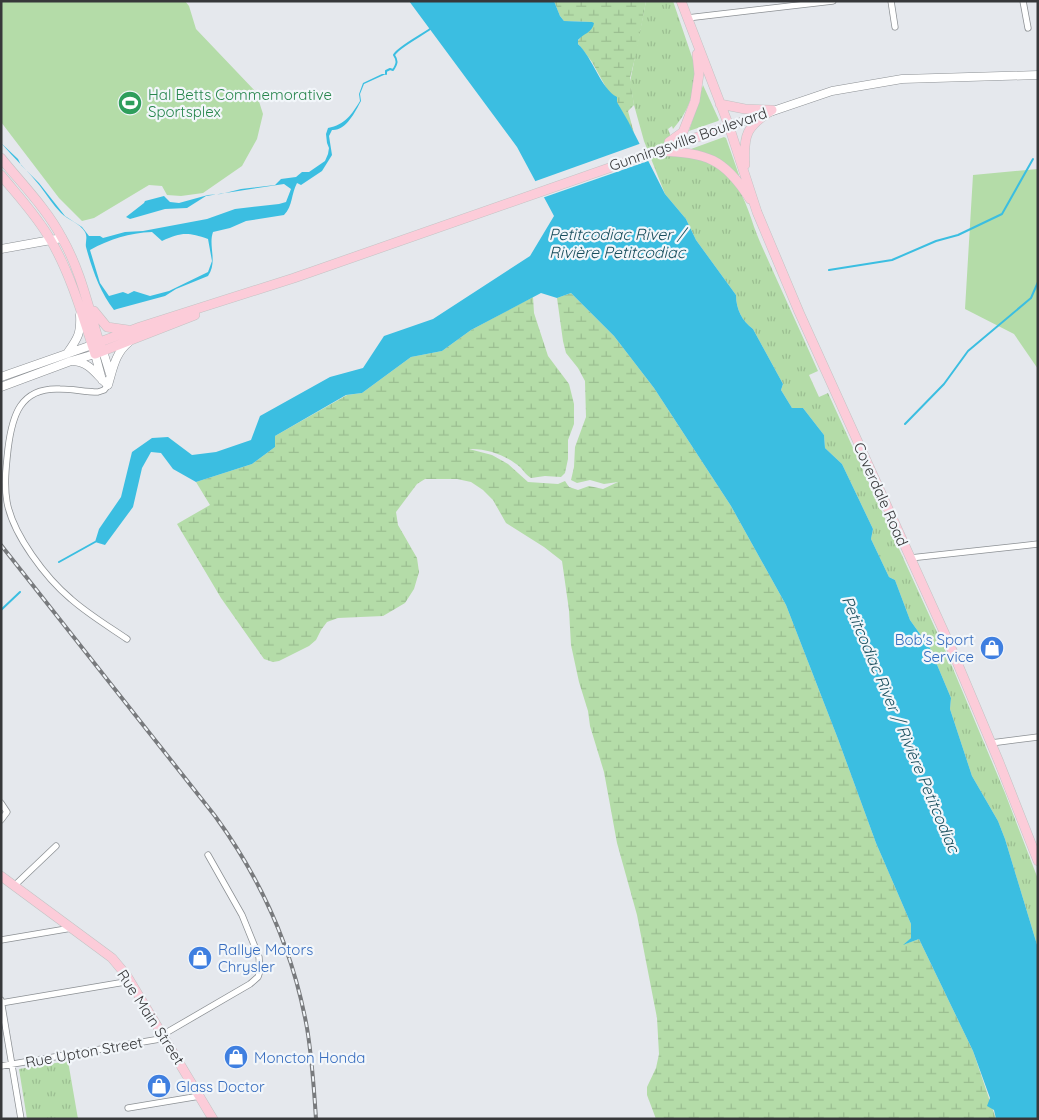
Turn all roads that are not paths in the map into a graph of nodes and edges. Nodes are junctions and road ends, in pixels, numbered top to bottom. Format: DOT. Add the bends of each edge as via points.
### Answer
graph roads {
  1 [pos="681,1"];
  2 [pos="833,1"];
  3 [pos="891,1"];
  4 [pos="1022,1"];
  5 [pos="687,18"];
  6 [pos="895,27"];
  7 [pos="1028,28"];
  8 [pos="695,38"];
  9 [pos="1038,74"];
  10 [pos="720,104"];
  11 [pos="772,110"];
  12 [pos="729,126"];
  13 [pos="677,140"];
  14 [pos="654,151"];
  15 [pos="1,158"];
  16 [pos="1,175"];
  17 [pos="746,176"];
  18 [pos="758,212"];
  19 [pos="62,238"];
  20 [pos="51,240"];
  21 [pos="1,248"];
  22 [pos="89,302"];
  23 [pos="80,310"];
  24 [pos="132,335"];
  25 [pos="94,349"];
  26 [pos="68,352"];
  27 [pos="71,361"];
  28 [pos="111,376"];
  29 [pos="1,377"];
  30 [pos="105,382"];
  31 [pos="1,387"];
  32 [pos="1038,544"];
  33 [pos="910,558"];
  34 [pos="127,639"];
  35 [pos="1038,737"];
  36 [pos="991,743"];
  37 [pos="1,803"];
  38 [pos="1,820"];
  39 [pos="56,846"];
  40 [pos="208,856"];
  41 [pos="1038,861"];
  42 [pos="1,876"];
  43 [pos="14,886"];
  44 [pos="72,928"];
  45 [pos="1,940"];
  46 [pos="131,981"];
  47 [pos="1,1002"];
  48 [pos="165,1036"];
  49 [pos="12,1064"];
  50 [pos="1,1066"];
  51 [pos="200,1096"];
  52 [pos="128,1108"];
  53 [pos="21,1119"];
  54 [pos="213,1119"];
  1 -- 5 [label="main road"];
  2 -- 5 [label="street"];
  3 -- 6 [label="street"];
  4 -- 7 [label="street"];
  5 -- 8 [label="main road"];
  8 -- 10 [label="main road, Coverdale Road"];
  8 -- 13 [label="main road" via="699,74 697,90 685,128"];
  9 -- 11 [label="main road, Gunningsville Boulevard" via="902,79 832,91"];
  10 -- 11 [label="main road"];
  10 -- 12 [label="main road, Coverdale Road"];
  11 -- 12 [label="main road, Gunningsville Boulevard"];
  11 -- 17 [label="main road" via="757,120 749,131 745,151"];
  12 -- 13 [label="main road, Gunningsville Boulevard"];
  12 -- 17 [label="main road, Coverdale Road"];
  13 -- 14 [label="main road, Gunningsville Boulevard"];
  14 -- 18 [label="main road" via="681,152 707,158 737,180"];
  14 -- 24 [label="main road, Gunningsville Boulevard"];
  15 -- 19 [label="main road"];
  16 -- 20 [label="main road"];
  17 -- 18 [label="main road, Coverdale Road"];
  18 -- 33 [label="main road, Coverdale Road" via="812,342"];
  19 -- 20 [label="main road"];
  19 -- 22 [label="main road"];
  20 -- 21 [label="main road"];
  20 -- 23 [label="main road"];
  22 -- 24 [label="main road" via="107,327"];
  22 -- 25 [label="main road"];
  23 -- 25 [label="main road"];
  23 -- 26 [label="main road" via="81,328"];
  24 -- 25 [label="main road, Gunningsville Boulevard"];
  24 -- 28 [label="main road" via="119,353"];
  25 -- 26 [label="main road"];
  25 -- 27 [label="main road"];
  25 -- 28 [label="main road"];
  25 -- 30 [label="main road"];
  26 -- 29 [label="main road"];
  27 -- 30 [label="main road" via="89,366"];
  27 -- 31 [label="main road"];
  28 -- 30 [label="main road"];
  30 -- 34 [label="street" via="104,390 98,392 58,388 39,392 19,407 12,421 7,455 7,503 24,543 52,581 72,601"];
  32 -- 33 [label="street"];
  33 -- 36 [label="main road, Coverdale Road"];
  35 -- 36 [label="street"];
  36 -- 41 [label="main road, Coverdale Road"];
  37 -- 38 [label="street" via="7,812"];
  39 -- 43 [label="street"];
  40 -- 48 [label="street" via="242,915 261,963 260,972 250,984"];
  42 -- 43 [label="main road, Rue Main Street"];
  43 -- 44 [label="main road, Rue Main Street"];
  44 -- 45 [label="street"];
  44 -- 46 [label="main road, Rue Main Street" via="112,958"];
  46 -- 47 [label="street"];
  46 -- 48 [label="main road, Rue Main Street"];
  47 -- 49 [label="street"];
  48 -- 49 [label="street, Rue Upton Street"];
  48 -- 51 [label="main road, Rue Main Street"];
  49 -- 50 [label="street, Rue Upton Street"];
  49 -- 53 [label="street"];
  51 -- 52 [label="street"];
  51 -- 54 [label="main road, Rue Main Street"];
}
